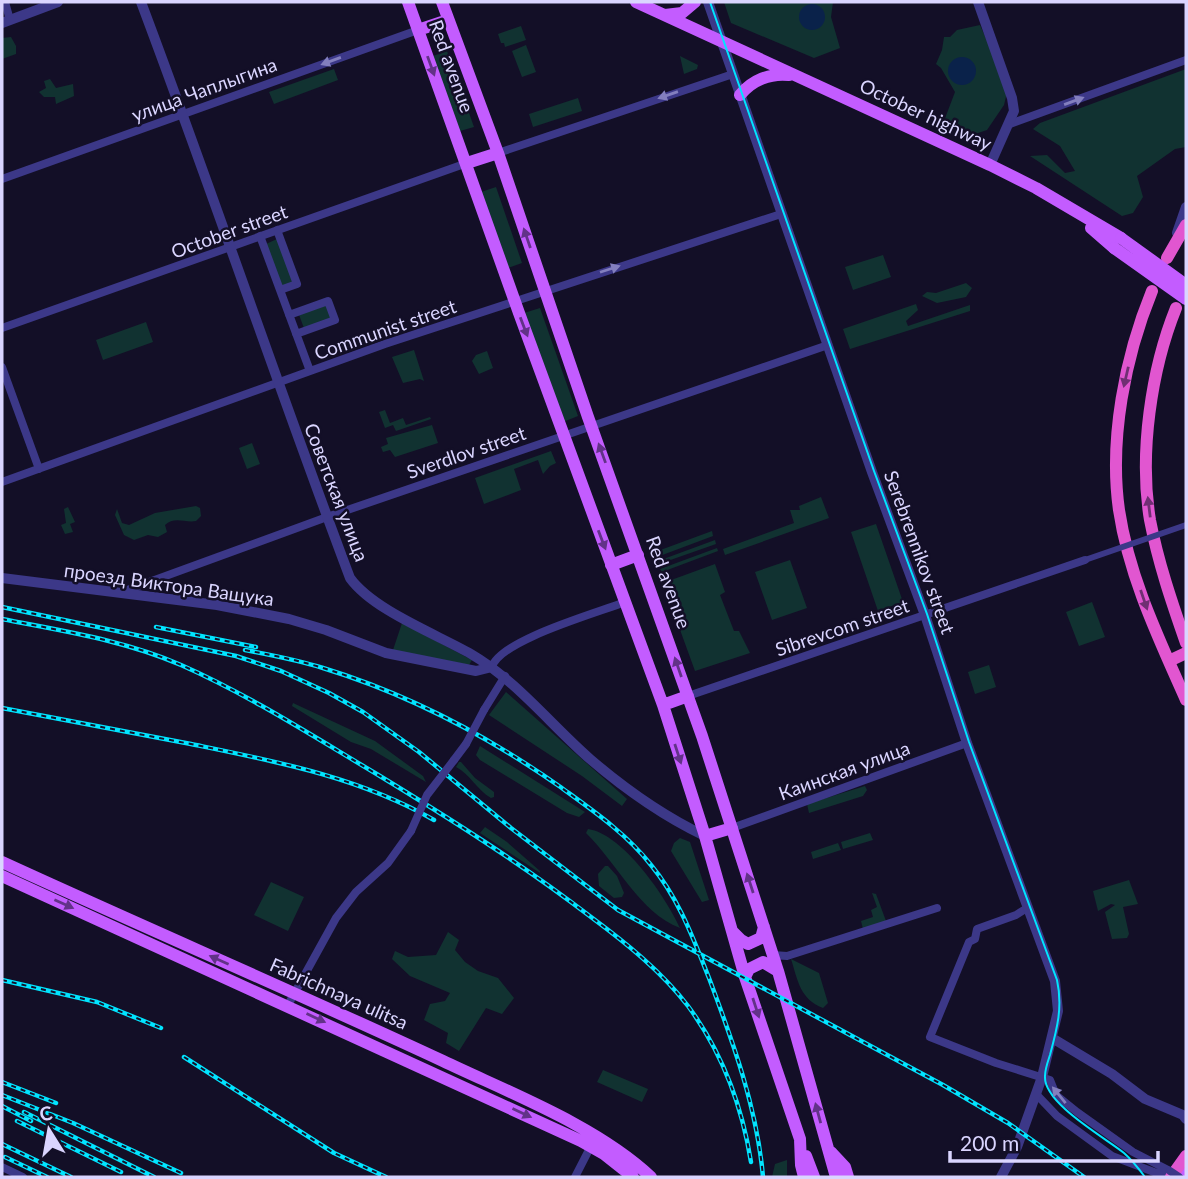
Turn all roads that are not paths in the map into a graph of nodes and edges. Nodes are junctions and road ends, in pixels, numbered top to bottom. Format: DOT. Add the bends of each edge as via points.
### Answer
graph roads {
  1 [pos="5,2"];
  2 [pos="58,2"];
  3 [pos="142,2"];
  4 [pos="408,2"];
  5 [pos="442,2"];
  6 [pos="636,2"];
  7 [pos="695,2"];
  8 [pos="708,2"];
  9 [pos="978,2"];
  10 [pos="663,15"];
  11 [pos="448,19"];
  12 [pos="6,21"];
  13 [pos="418,30"];
  14 [pos="722,41"];
  15 [pos="1186,60"];
  16 [pos="733,74"];
  17 [pos="796,75"];
  18 [pos="740,95"];
  19 [pos="183,114"];
  20 [pos="1010,124"];
  21 [pos="498,153"];
  22 [pos="467,163"];
  23 [pos="990,165"];
  24 [pos="2,179"];
  25 [pos="1186,207"];
  26 [pos="781,214"];
  27 [pos="1186,225"];
  28 [pos="277,230"];
  29 [pos="260,236"];
  30 [pos="1117,243"];
  31 [pos="231,247"];
  32 [pos="1167,258"];
  33 [pos="1186,285"];
  34 [pos="280,290"];
  35 [pos="545,290"];
  36 [pos="1152,291"];
  37 [pos="1186,299"];
  38 [pos="514,301"];
  39 [pos="1176,308"];
  40 [pos="289,315"];
  41 [pos="2,328"];
  42 [pos="296,334"];
  43 [pos="828,345"];
  44 [pos="2,367"];
  45 [pos="310,371"];
  46 [pos="277,383"];
  47 [pos="591,425"];
  48 [pos="565,434"];
  49 [pos="39,469"];
  50 [pos="2,482"];
  51 [pos="327,517"];
  52 [pos="1186,525"];
  53 [pos="638,555"];
  54 [pos="1085,559"];
  55 [pos="611,565"];
  56 [pos="2,578"];
  57 [pos="116,594"];
  58 [pos="625,602"];
  59 [pos="925,615"];
  60 [pos="1186,643"];
  61 [pos="1186,653"];
  62 [pos="1169,661"];
  63 [pos="492,667"];
  64 [pos="505,677"];
  65 [pos="688,696"];
  66 [pos="1186,700"];
  67 [pos="663,705"];
  68 [pos="967,743"];
  69 [pos="732,828"];
  70 [pos="705,836"];
  71 [pos="2,862"];
  72 [pos="2,876"];
  73 [pos="937,908"];
  74 [pos="1027,908"];
  75 [pos="764,927"];
  76 [pos="733,932"];
  77 [pos="774,955"];
  78 [pos="778,971"];
  79 [pos="745,976"];
  80 [pos="291,999"];
  81 [pos="1052,1038"];
  82 [pos="1042,1077"];
  83 [pos="1036,1094"];
  84 [pos="1185,1116"];
  85 [pos="800,1139"];
  86 [pos="593,1141"];
  87 [pos="828,1149"];
  88 [pos="1186,1157"];
  89 [pos="2,1167"];
  90 [pos="1169,1175"];
  91 [pos="1183,1176"];
  92 [pos="23,1177"];
  93 [pos="575,1177"];
  94 [pos="633,1177"];
  95 [pos="651,1177"];
  96 [pos="804,1177"];
  97 [pos="814,1177"];
  98 [pos="836,1177"];
  99 [pos="848,1177"];
  100 [pos="1001,1177"];
  1 -- 12 [label="street"];
  2 -- 12 [label="street"];
  3 -- 19 [label="street, Советская улица"];
  4 -- 13 [label="main road, Red avenue"];
  5 -- 11 [label="main road, Red avenue"];
  6 -- 10 [label="main road, October highway"];
  7 -- 10 [label="main road" via="682,13"];
  8 -- 14 [label="street, Serebrennikov street"];
  9 -- 20 [label="street" via="1012,98"];
  10 -- 14 [label="main road, October highway"];
  11 -- 13 [label="main road"];
  11 -- 21 [label="main road, Red avenue"];
  13 -- 19 [label="street, улица Чаплыгина, one-way"];
  13 -- 22 [label="main road, Red avenue, one-way"];
  14 -- 16 [label="street, Serebrennikov street"];
  14 -- 17 [label="main road, October highway"];
  20 -- 15 [label="street, one-way"];
  16 -- 18 [label="street, Serebrennikov street"];
  16 -- 21 [label="street, one-way"];
  17 -- 18 [label="main road" via="766,76"];
  17 -- 23 [label="main road, October highway"];
  18 -- 26 [label="street, Serebrennikov street"];
  19 -- 24 [label="street, улица Чаплыгина"];
  19 -- 31 [label="street, Советская улица"];
  20 -- 23 [label="street"];
  21 -- 22 [label="main road"];
  35 -- 21 [label="main road, Red avenue, one-way"];
  22 -- 28 [label="street, October street"];
  22 -- 38 [label="main road, Red avenue"];
  23 -- 30 [label="main road, October highway" via="1036,188"];
  25 -- 32 [label="street"];
  35 -- 26 [label="street, Communist street, one-way"];
  26 -- 43 [label="street, Serebrennikov street"];
  27 -- 32 [label="highway"];
  28 -- 29 [label="street, October street"];
  28 -- 34 [label="street" via="296,284"];
  29 -- 31 [label="street, October street"];
  29 -- 34 [label="street"];
  30 -- 33 [label="main road, October highway, bridge"];
  30 -- 37 [label="main road, bridge"];
  31 -- 41 [label="street, October street"];
  31 -- 46 [label="street, Советская улица"];
  34 -- 40 [label="street"];
  35 -- 38 [label="street, Communist street"];
  35 -- 47 [label="main road, Red avenue"];
  36 -- 62 [label="highway, one-way" via="1124,382 1117,432 1119,507 1144,601"];
  38 -- 45 [label="street, Communist street"];
  38 -- 48 [label="main road, Red avenue, one-way"];
  60 -- 39 [label="highway, one-way" via="1150,518 1147,478 1155,383"];
  40 -- 42 [label="street"];
  40 -- 42 [label="street" via="328,301 335,320"];
  42 -- 45 [label="street"];
  43 -- 47 [label="street, Sverdlov street"];
  43 -- 59 [label="street, Serebrennikov street"];
  44 -- 49 [label="street"];
  45 -- 46 [label="street, Communist street"];
  46 -- 49 [label="street, Communist street"];
  46 -- 51 [label="street, Советская улица"];
  47 -- 48 [label="street, Sverdlov street"];
  53 -- 47 [label="main road, Red avenue, one-way"];
  48 -- 51 [label="street, Sverdlov street"];
  48 -- 55 [label="main road, Red avenue, one-way"];
  49 -- 50 [label="street, Communist street"];
  51 -- 57 [label="street, Sverdlov street"];
  51 -- 63 [label="street, Советская улица" via="350,578 366,595"];
  52 -- 54 [label="street, bridge"];
  53 -- 55 [label="main road"];
  65 -- 53 [label="main road, Red avenue, one-way"];
  54 -- 59 [label="street, Sibrevcom street"];
  55 -- 58 [label="main road, Red avenue"];
  56 -- 57 [label="street, проезд Виктора Ващука"];
  57 -- 63 [label="street, проезд Виктора Ващука" via="265,614 327,630 386,653 476,671"];
  58 -- 63 [label="street" via="521,640 494,659"];
  58 -- 67 [label="main road, Red avenue"];
  59 -- 65 [label="street, Sibrevcom street"];
  59 -- 68 [label="street, Serebrennikov street"];
  61 -- 62 [label="highway"];
  62 -- 66 [label="highway"];
  63 -- 64 [label="street, Советская улица"];
  64 -- 70 [label="street, Советская улица" via="590,759 640,799"];
  64 -- 80 [label="street, bridge" via="466,744 427,795 411,831 336,918"];
  65 -- 67 [label="main road"];
  65 -- 69 [label="main road, Red avenue"];
  67 -- 70 [label="main road, Red avenue, one-way"];
  68 -- 69 [label="street, Каинская улица"];
  68 -- 74 [label="street, Serebrennikov street"];
  69 -- 70 [label="main road"];
  75 -- 69 [label="main road, Red avenue, one-way"];
  70 -- 76 [label="main road, Red avenue"];
  80 -- 71 [label="main road, Fabrichnaya ulitsa, one-way"];
  72 -- 80 [label="main road, Fabrichnaya ulitsa, one-way"];
  73 -- 77 [label="street" via="787,956"];
  74 -- 81 [label="street, Serebrennikov street" via="1058,995"];
  74 -- 82 [label="street" via="977,929 930,1037"];
  75 -- 76 [label="main road" via="761,938 748,944"];
  75 -- 77 [label="main road, Red avenue"];
  76 -- 79 [label="main road, Red avenue"];
  77 -- 78 [label="main road, Red avenue"];
  78 -- 79 [label="main road" via="763,962"];
  87 -- 78 [label="main road, Red avenue, one-way"];
  79 -- 85 [label="main road, Red avenue, one-way"];
  80 -- 86 [label="main road, Fabrichnaya ulitsa" via="460,1069"];
  81 -- 82 [label="street, Serebrennikov street"];
  81 -- 84 [label="street" via="1145,1099"];
  82 -- 83 [label="street, Serebrennikov street"];
  90 -- 82 [label="street, one-way" via="1077,1112 1056,1095 1050,1080"];
  83 -- 90 [label="street" via="1057,1116 1112,1156"];
  83 -- 100 [label="street, Serebrennikov street"];
  85 -- 96 [label="main road, Red avenue"];
  85 -- 97 [label="main road"];
  86 -- 93 [label="street"];
  86 -- 94 [label="main road, Fabrichnaya ulitsa"];
  86 -- 95 [label="main road, Fabrichnaya ulitsa"];
  87 -- 98 [label="main road"];
  87 -- 99 [label="main road, Red avenue"];
  88 -- 90 [label="highway"];
  89 -- 92 [label="street"];
  90 -- 91 [label="street, bridge"];
}
